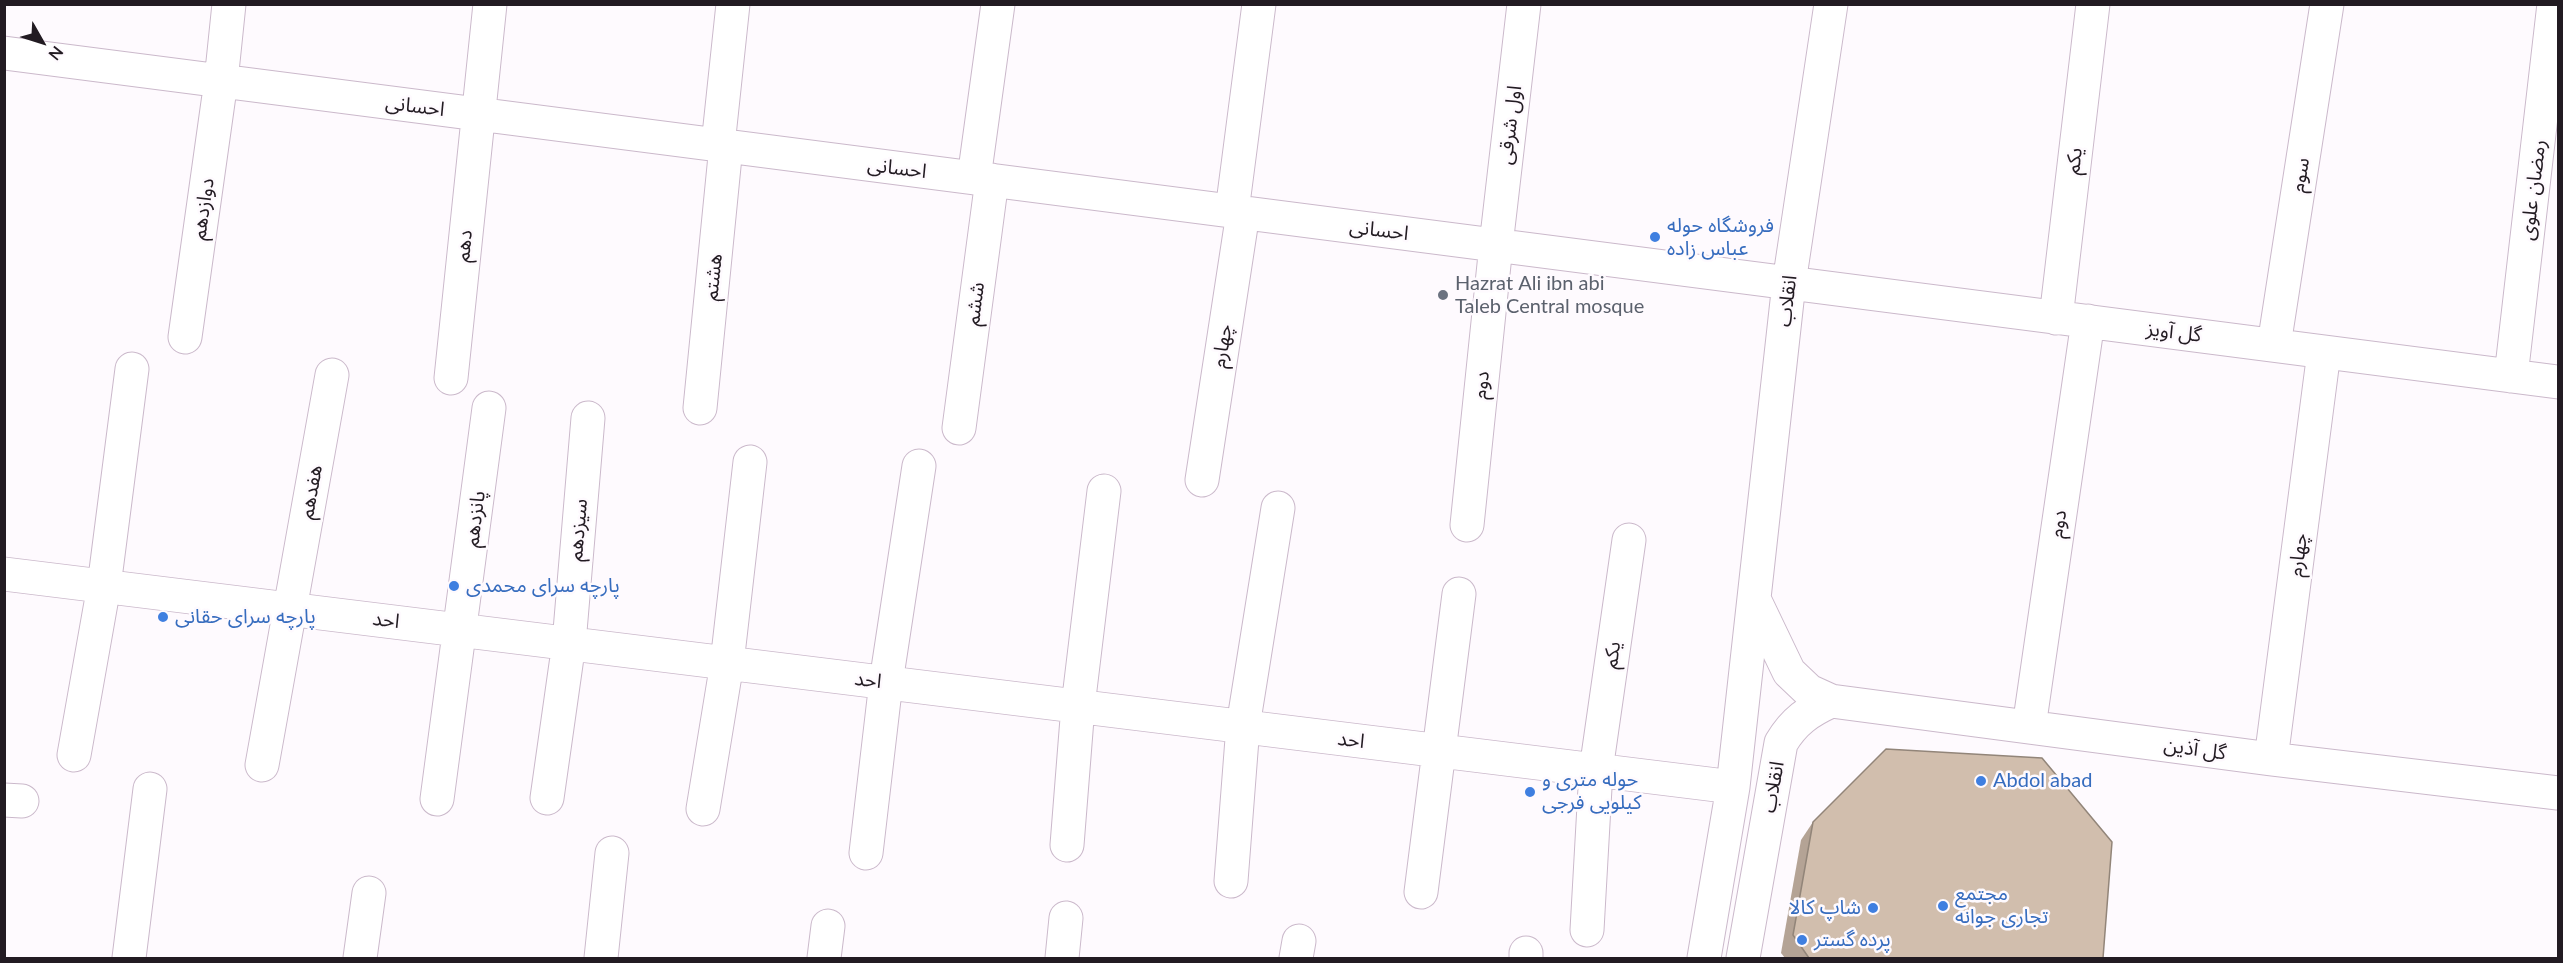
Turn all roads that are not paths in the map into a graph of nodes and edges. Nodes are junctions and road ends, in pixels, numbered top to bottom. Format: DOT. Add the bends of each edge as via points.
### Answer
graph roads {
  1 [pos="229,4"];
  2 [pos="490,4"];
  3 [pos="733,4"];
  4 [pos="998,4"];
  5 [pos="1259,4"];
  6 [pos="1524,4"];
  7 [pos="1831,4"];
  8 [pos="2093,4"];
  9 [pos="2327,4"];
  10 [pos="2554,4"];
  11 [pos="4,53"];
  12 [pos="221,81"];
  13 [pos="478,114"];
  14 [pos="722,146"];
  15 [pos="983,179"];
  16 [pos="1238,212"];
  17 [pos="1496,245"];
  18 [pos="1789,283"];
  19 [pos="2056,318"];
  20 [pos="2088,321"];
  21 [pos="185,337"];
  22 [pos="2274,345"];
  23 [pos="2324,352"];
  24 [pos="132,369"];
  25 [pos="332,375"];
  26 [pos="2511,376"];
  27 [pos="451,378"];
  28 [pos="2559,382"];
  29 [pos="489,408"];
  30 [pos="700,408"];
  31 [pos="588,418"];
  32 [pos="959,428"];
  33 [pos="750,462"];
  34 [pos="919,466"];
  35 [pos="1202,480"];
  36 [pos="1104,491"];
  37 [pos="1278,508"];
  38 [pos="1467,525"];
  39 [pos="1629,540"];
  40 [pos="4,573"];
  41 [pos="104,586"];
  42 [pos="1459,594"];
  43 [pos="1754,599"];
  44 [pos="291,609"];
  45 [pos="461,630"];
  46 [pos="569,643"];
  47 [pos="727,663"];
  48 [pos="886,682"];
  49 [pos="1832,701"];
  50 [pos="1078,706"];
  51 [pos="1243,726"];
  52 [pos="2029,727"];
  53 [pos="1438,748"];
  54 [pos="74,755"];
  55 [pos="2271,759"];
  56 [pos="262,765"];
  57 [pos="1596,770"];
  58 [pos="1732,787"];
  59 [pos="150,789"];
  60 [pos="2559,793"];
  61 [pos="547,798"];
  62 [pos="437,799"];
  63 [pos="703,809"];
  64 [pos="1067,845"];
  65 [pos="612,853"];
  66 [pos="866,853"];
  67 [pos="1231,881"];
  68 [pos="1421,892"];
  69 [pos="369,894"];
  70 [pos="1066,918"];
  71 [pos="828,926"];
  72 [pos="1587,930"];
  73 [pos="129,958"];
  74 [pos="360,958"];
  75 [pos="601,958"];
  76 [pos="824,958"];
  77 [pos="1062,958"];
  78 [pos="1704,958"];
  79 [pos="1743,958"];
  1 -- 12 [label="street, دوازدهم"];
  2 -- 13 [label="street, دهم"];
  3 -- 14 [label="street, هشتم"];
  4 -- 15 [label="street, ششم"];
  5 -- 16 [label="street, چهارم"];
  6 -- 17 [label="street, اول شرقی"];
  7 -- 18 [label="street, انقلاب"];
  8 -- 19 [label="street, یکم"];
  9 -- 22 [label="street, سوم"];
  10 -- 26 [label="street, رمضان علوی"];
  11 -- 12 [label="street, احسانی"];
  12 -- 13 [label="street, احسانی"];
  12 -- 21 [label="street, دوازدهم"];
  13 -- 14 [label="street, احسانی"];
  13 -- 27 [label="street, دهم"];
  14 -- 15 [label="street, احسانی"];
  14 -- 30 [label="street, هشتم"];
  15 -- 16 [label="street, احسانی"];
  15 -- 32 [label="street, ششم"];
  16 -- 17 [label="street, احسانی"];
  16 -- 35 [label="street, چهارم"];
  17 -- 18 [label="street, احسانی"];
  17 -- 38 [label="street, دوم"];
  18 -- 19 [label="street, گل آویز"];
  18 -- 43 [label="street, انقلاب"];
  19 -- 20 [label="street, گل آویز"];
  20 -- 22 [label="street, گل آویز"];
  20 -- 52 [label="street, دوم"];
  22 -- 23 [label="street, گل آویز"];
  23 -- 26 [label="street, گل آویز"];
  23 -- 55 [label="street, چهارم"];
  24 -- 41 [label="street"];
  25 -- 44 [label="street, هفدهم"];
  26 -- 28 [label="street, گل آویز"];
  29 -- 45 [label="street, پانزدهم"];
  31 -- 46 [label="street, سیزدهم"];
  33 -- 47 [label="street"];
  34 -- 48 [label="street"];
  36 -- 50 [label="street"];
  37 -- 51 [label="street"];
  39 -- 57 [label="street, یکم"];
  40 -- 41 [label="street, احد"];
  41 -- 44 [label="street, احد"];
  41 -- 54 [label="street"];
  42 -- 53 [label="street"];
  43 -- 49 [label="street" via="1789,672 1809,691"];
  43 -- 58 [label="street, انقلاب"];
  44 -- 45 [label="street, احد"];
  44 -- 56 [label="street, هفدهم"];
  45 -- 46 [label="street, احد"];
  45 -- 62 [label="street, پانزدهم"];
  46 -- 47 [label="street, احد"];
  46 -- 61 [label="street, سیزدهم"];
  47 -- 48 [label="street, احد"];
  47 -- 63 [label="street"];
  48 -- 50 [label="street, احد"];
  48 -- 66 [label="street"];
  49 -- 52 [label="street, گل آذین"];
  49 -- 79 [label="street, انقلاب" via="1795,722 1781,742"];
  50 -- 51 [label="street, احد"];
  50 -- 64 [label="street"];
  51 -- 53 [label="street, احد"];
  51 -- 67 [label="street"];
  52 -- 55 [label="street, گل آذین"];
  53 -- 57 [label="street, احد"];
  53 -- 68 [label="street"];
  55 -- 60 [label="street, گل آذین"];
  57 -- 58 [label="street, احد"];
  57 -- 72 [label="street"];
  58 -- 78 [label="street, انقلاب"];
  59 -- 73 [label="street"];
  65 -- 75 [label="street"];
  69 -- 74 [label="street"];
  70 -- 77 [label="street"];
  71 -- 76 [label="street"];
}
